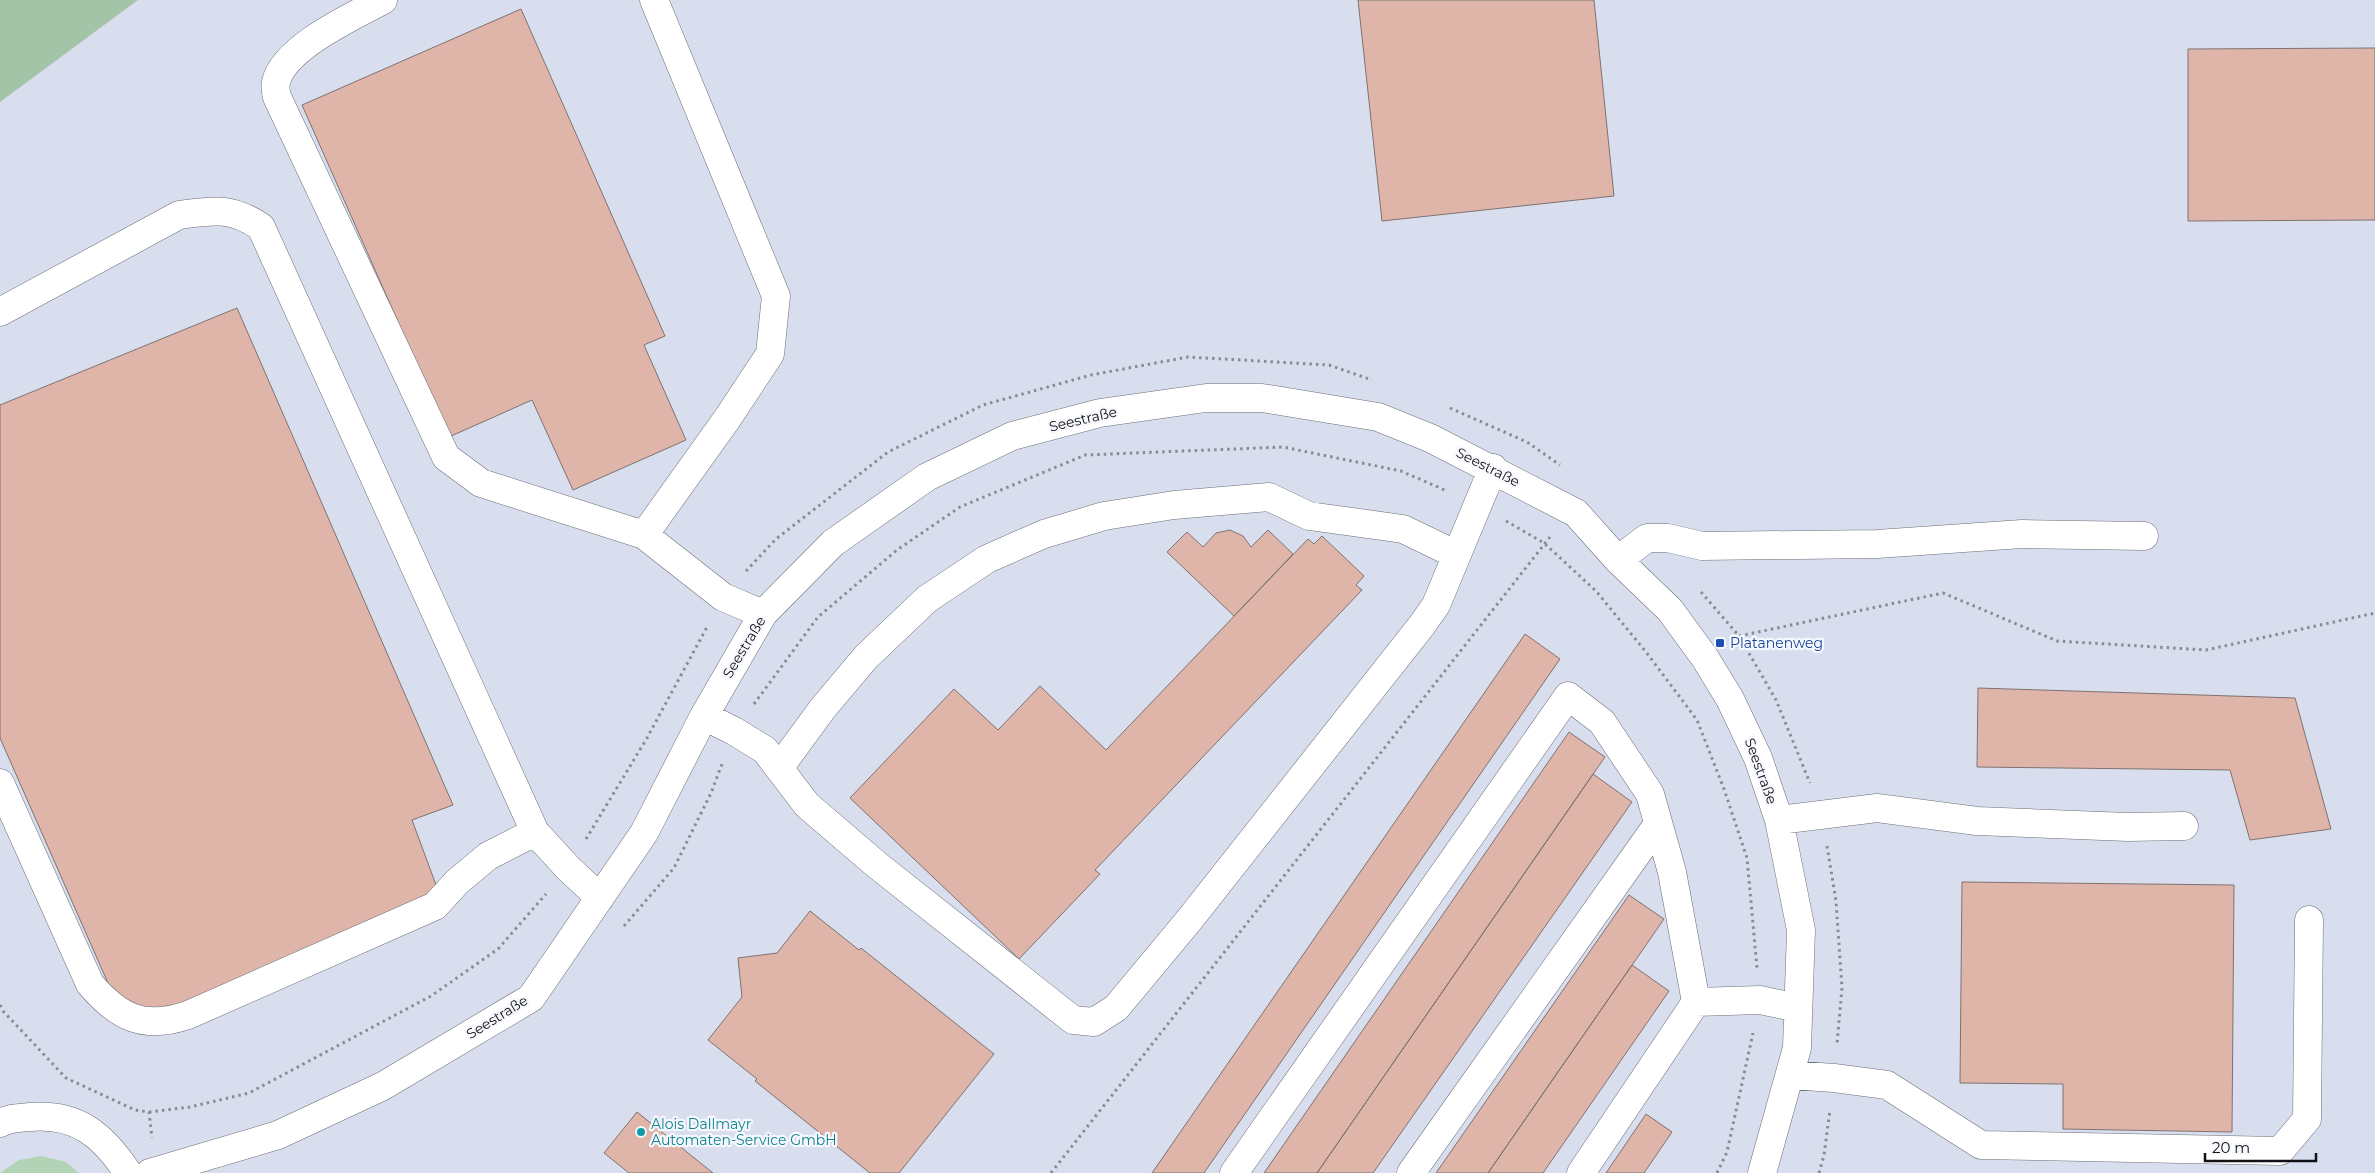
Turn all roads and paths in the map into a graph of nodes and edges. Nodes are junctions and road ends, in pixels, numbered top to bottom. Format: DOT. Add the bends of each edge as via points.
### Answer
graph roads {
  1 [pos="383,0"];
  2 [pos="654,0"];
  3 [pos="0,312"];
  4 [pos="1375,381"];
  5 [pos="1449,407"];
  6 [pos="1494,468"];
  7 [pos="1567,469"];
  8 [pos="1479,505"];
  9 [pos="1576,513"];
  10 [pos="644,535"];
  11 [pos="2144,536"];
  12 [pos="1544,543"];
  13 [pos="1458,555"];
  14 [pos="1618,560"];
  15 [pos="1697,587"];
  16 [pos="723,597"];
  17 [pos="2375,613"];
  18 [pos="763,614"];
  19 [pos="1740,636"];
  20 [pos="704,716"];
  21 [pos="734,731"];
  22 [pos="779,768"];
  23 [pos="0,783"];
  24 [pos="1821,814"];
  25 [pos="1779,820"];
  26 [pos="1658,824"];
  27 [pos="2184,826"];
  28 [pos="535,832"];
  29 [pos="568,868"];
  30 [pos="600,898"];
  31 [pos="2310,920"];
  32 [pos="618,933"];
  33 [pos="1760,1000"];
  34 [pos="1696,1002"];
  35 [pos="0,1005"];
  36 [pos="1798,1008"];
  37 [pos="1791,1075"];
  38 [pos="1834,1078"];
  39 [pos="149,1112"];
  40 [pos="2,1115"];
  41 [pos="154,1172"];
  42 [pos="128,1173"];
  43 [pos="1051,1173"];
  44 [pos="1234,1173"];
  45 [pos="1411,1173"];
  46 [pos="1581,1173"];
  47 [pos="1718,1173"];
  48 [pos="1762,1173"];
  49 [pos="1819,1173"];
  1 -- 10 [label="street" via="316,36 292,57 275,83 277,97 446,457 481,483"];
  2 -- 10 [label="street" via="776,296 770,354"];
  3 -- 28 [label="street" via="179,214 212,210 244,216 261,227"];
  4 -- 16 [label="path" via="1329,365 1188,357 1091,375 983,405 888,452 776,539"];
  5 -- 7 [label="path" via="1527,442"];
  6 -- 8 [label="street"];
  6 -- 9 [label="street, Seestraße"];
  6 -- 18 [label="street, Seestraße" via="1378,416 1314,404 1262,398 1206,398 1100,413 1012,436 927,477 833,543"];
  8 -- 12 [label="path"];
  8 -- 13 [label="street"];
  8 -- 21 [label="path" via="1401,471 1283,446 1085,455 960,507 897,550 818,617"];
  9 -- 12 [label="path"];
  9 -- 14 [label="street, Seestraße"];
  10 -- 16 [label="street"];
  11 -- 14 [label="street" via="2022,534 1877,544 1702,546 1668,538 1647,538"];
  12 -- 33 [label="path" via="1596,591 1697,720 1747,858"];
  12 -- 43 [label="path"];
  13 -- 22 [label="street" via="1403,529 1309,516 1269,498 1174,505 1104,516 1044,534 987,559 927,599 866,657"];
  13 -- 22 [label="street" via="1436,605 1416,633 1190,919 1116,1008 1094,1022 1073,1020 877,865 807,805"];
  14 -- 25 [label="street, Seestraße" via="1670,610 1706,658 1749,737"];
  15 -- 19 [label="path"];
  16 -- 18 [label="street"];
  16 -- 29 [label="path" via="648,738"];
  17 -- 19 [label="path" via="2206,650 2057,641 1943,593"];
  18 -- 20 [label="street, Seestraße"];
  19 -- 24 [label="path" via="1776,700"];
  20 -- 21 [label="street"];
  20 -- 30 [label="street, Seestraße" via="644,833"];
  21 -- 22 [label="street" via="764,750"];
  21 -- 32 [label="path" via="712,793 674,868"];
  23 -- 28 [label="street" via="90,984 107,1004 129,1017 151,1023 168,1022 188,1015 435,906 488,856"];
  24 -- 25 [label="street"];
  24 -- 27 [label="street" via="1877,808 1977,821"];
  24 -- 38 [label="path" via="1836,901 1842,988"];
  25 -- 36 [label="street, Seestraße" via="1801,930"];
  26 -- 34 [label="street" via="1672,872"];
  26 -- 44 [label="street" via="1650,794 1602,722 1568,696"];
  26 -- 45 [label="street"];
  28 -- 29 [label="street"];
  29 -- 30 [label="street"];
  29 -- 39 [label="path" via="498,949 431,996 249,1093 190,1107"];
  30 -- 41 [label="street, Seestraße" via="531,998 383,1086 287,1131"];
  31 -- 38 [label="street" via="2307,1120 2280,1151 1981,1145 1888,1085"];
  33 -- 34 [label="street"];
  33 -- 36 [label="street"];
  33 -- 47 [label="path" via="1727,1152"];
  34 -- 46 [label="street"];
  35 -- 39 [label="path" via="66,1078 134,1110"];
  36 -- 37 [label="street, Seestraße" via="1797,1048"];
  37 -- 38 [label="street"];
  37 -- 48 [label="street, Seestraße"];
  38 -- 49 [label="path"];
  39 -- 41 [label="path"];
  40 -- 42 [label="street" via="50,1115 84,1126 112,1148"];
}
